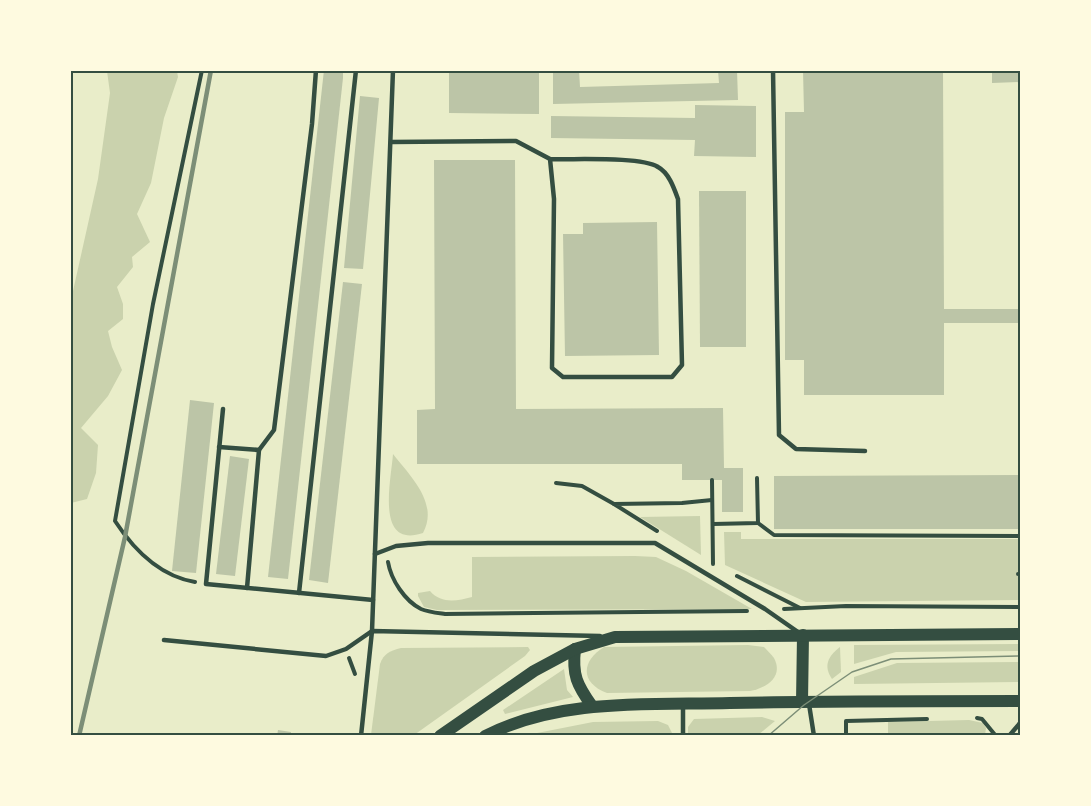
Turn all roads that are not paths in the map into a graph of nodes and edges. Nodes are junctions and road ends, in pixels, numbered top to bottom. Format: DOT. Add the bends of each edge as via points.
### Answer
graph roads {
  1 [pos="316,70"];
  2 [pos="356,70"];
  3 [pos="393,70"];
  4 [pos="773,70"];
  5 [pos="391,142"];
  6 [pos="550,159"];
  7 [pos="223,409"];
  8 [pos="219,447"];
  9 [pos="259,450"];
  10 [pos="865,451"];
  11 [pos="375,554"];
  12 [pos="247,588"];
  13 [pos="299,593"];
  14 [pos="373,600"];
  15 [pos="372,631"];
  16 [pos="1020,634"];
  17 [pos="802,635"];
  18 [pos="615,637"];
  19 [pos="164,640"];
  20 [pos="575,649"];
  21 [pos="806,701"];
  22 [pos="1020,701"];
  23 [pos="683,704"];
  24 [pos="592,706"];
  25 [pos="1020,723"];
  26 [pos="361,735"];
  27 [pos="440,735"];
  28 [pos="485,735"];
  29 [pos="682,735"];
  30 [pos="814,735"];
  31 [pos="1009,735"];
  1 -- 9 [label="lane" via="274,430"];
  2 -- 13 [label="lane"];
  3 -- 5 [label="lane"];
  4 -- 10 [label="lane" via="779,435 796,449"];
  5 -- 6 [label="lane" via="516,141"];
  5 -- 11 [label="lane"];
  6 -- 6 [label="lane" via="554,199 552,368 563,377 672,377 682,365 678,199 671,182 659,167 639,161"];
  7 -- 8 [label="lane"];
  8 -- 9 [label="lane"];
  8 -- 12 [label="lane" via="206,584"];
  9 -- 12 [label="lane"];
  11 -- 14 [label="lane"];
  11 -- 17 [label="lane" via="396,546 428,543 655,543"];
  12 -- 13 [label="lane"];
  13 -- 14 [label="lane"];
  14 -- 15 [label="lane"];
  15 -- 18 [label="lane"];
  15 -- 19 [label="lane" via="346,649 326,656"];
  15 -- 26 [label="lane"];
  16 -- 17 [label="main road"];
  17 -- 18 [label="main road"];
  17 -- 21 [label="main road"];
  18 -- 20 [label="main road"];
  20 -- 24 [label="main road" via="573,667 578,687"];
  20 -- 27 [label="main road" via="516,683"];
  21 -- 22 [label="main road"];
  21 -- 23 [label="main road"];
  21 -- 30 [label="lane"];
  23 -- 24 [label="main road"];
  23 -- 29 [label="lane"];
  24 -- 28 [label="main road" via="530,718"];
  25 -- 31 [label="lane"];
}
